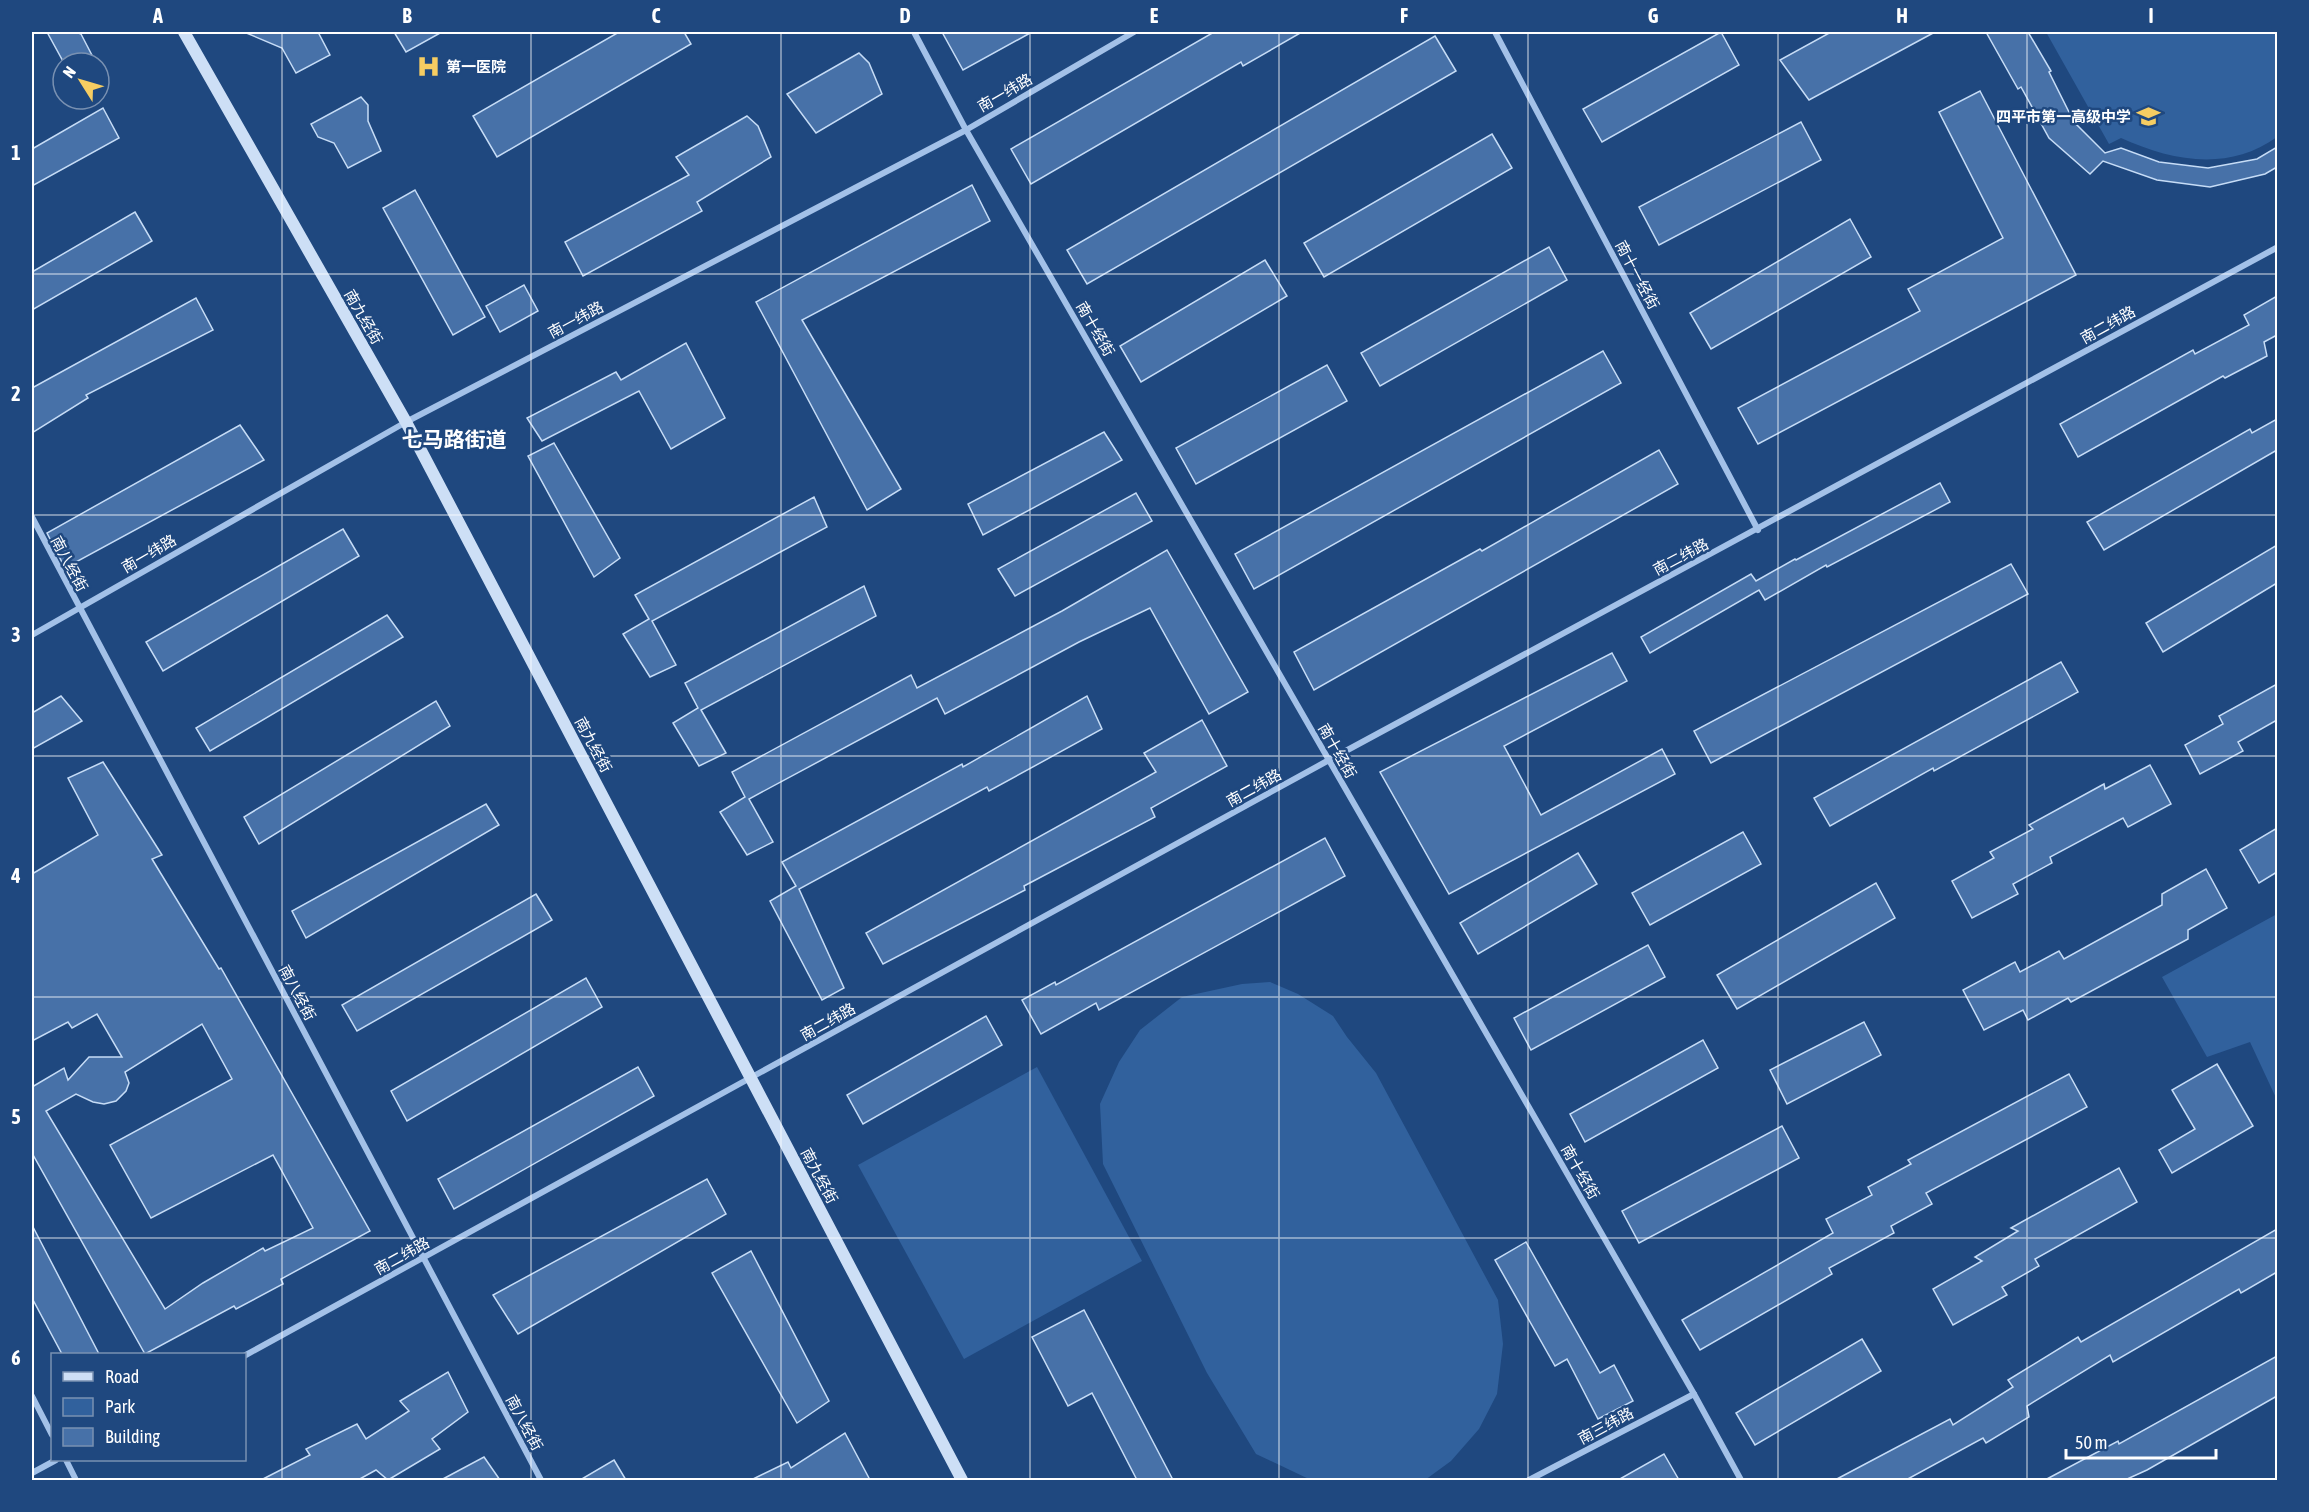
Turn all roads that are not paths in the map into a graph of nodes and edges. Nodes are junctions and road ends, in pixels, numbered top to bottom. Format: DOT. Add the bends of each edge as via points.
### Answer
graph roads {
  1 [pos="184,32"];
  2 [pos="914,32"];
  3 [pos="1134,32"];
  4 [pos="1495,32"];
  5 [pos="966,130"];
  6 [pos="2277,247"];
  7 [pos="406,422"];
  8 [pos="32,517"];
  9 [pos="1758,530"];
  10 [pos="79,608"];
  11 [pos="32,635"];
  12 [pos="1329,760"];
  13 [pos="751,1078"];
  14 [pos="423,1258"];
  15 [pos="246,1355"];
  16 [pos="1694,1394"];
  17 [pos="32,1396"];
  18 [pos="51,1433"];
  19 [pos="54,1461"];
  20 [pos="66,1461"];
  21 [pos="32,1473"];
  22 [pos="76,1480"];
  23 [pos="541,1480"];
  24 [pos="962,1480"];
  25 [pos="1529,1480"];
  26 [pos="1741,1480"];
  1 -- 7 [label="main road, 南九经街"];
  2 -- 5 [label="street, 南十经街"];
  3 -- 5 [label="street, 南一纬路"];
  4 -- 9 [label="street, 南十一经街"];
  5 -- 7 [label="street, 南一纬路"];
  5 -- 12 [label="street, 南十经街"];
  6 -- 9 [label="street, 南二纬路"];
  7 -- 10 [label="street, 南一纬路"];
  7 -- 13 [label="main road, 南九经街"];
  8 -- 10 [label="street, 南八经街"];
  9 -- 12 [label="street, 南二纬路"];
  10 -- 11 [label="street, 南一纬路"];
  10 -- 14 [label="street, 南八经街"];
  12 -- 13 [label="street, 南二纬路"];
  12 -- 16 [label="street, 南十经街"];
  13 -- 14 [label="street, 南二纬路"];
  13 -- 24 [label="main road, 南九经街"];
  14 -- 15 [label="street, 南二纬路"];
  14 -- 23 [label="street, 南八经街"];
  16 -- 25 [label="street, 南三纬路"];
  16 -- 26 [label="street, 南十经街"];
  17 -- 18 [label="street"];
  19 -- 21 [label="street"];
  20 -- 22 [label="street"];
}
